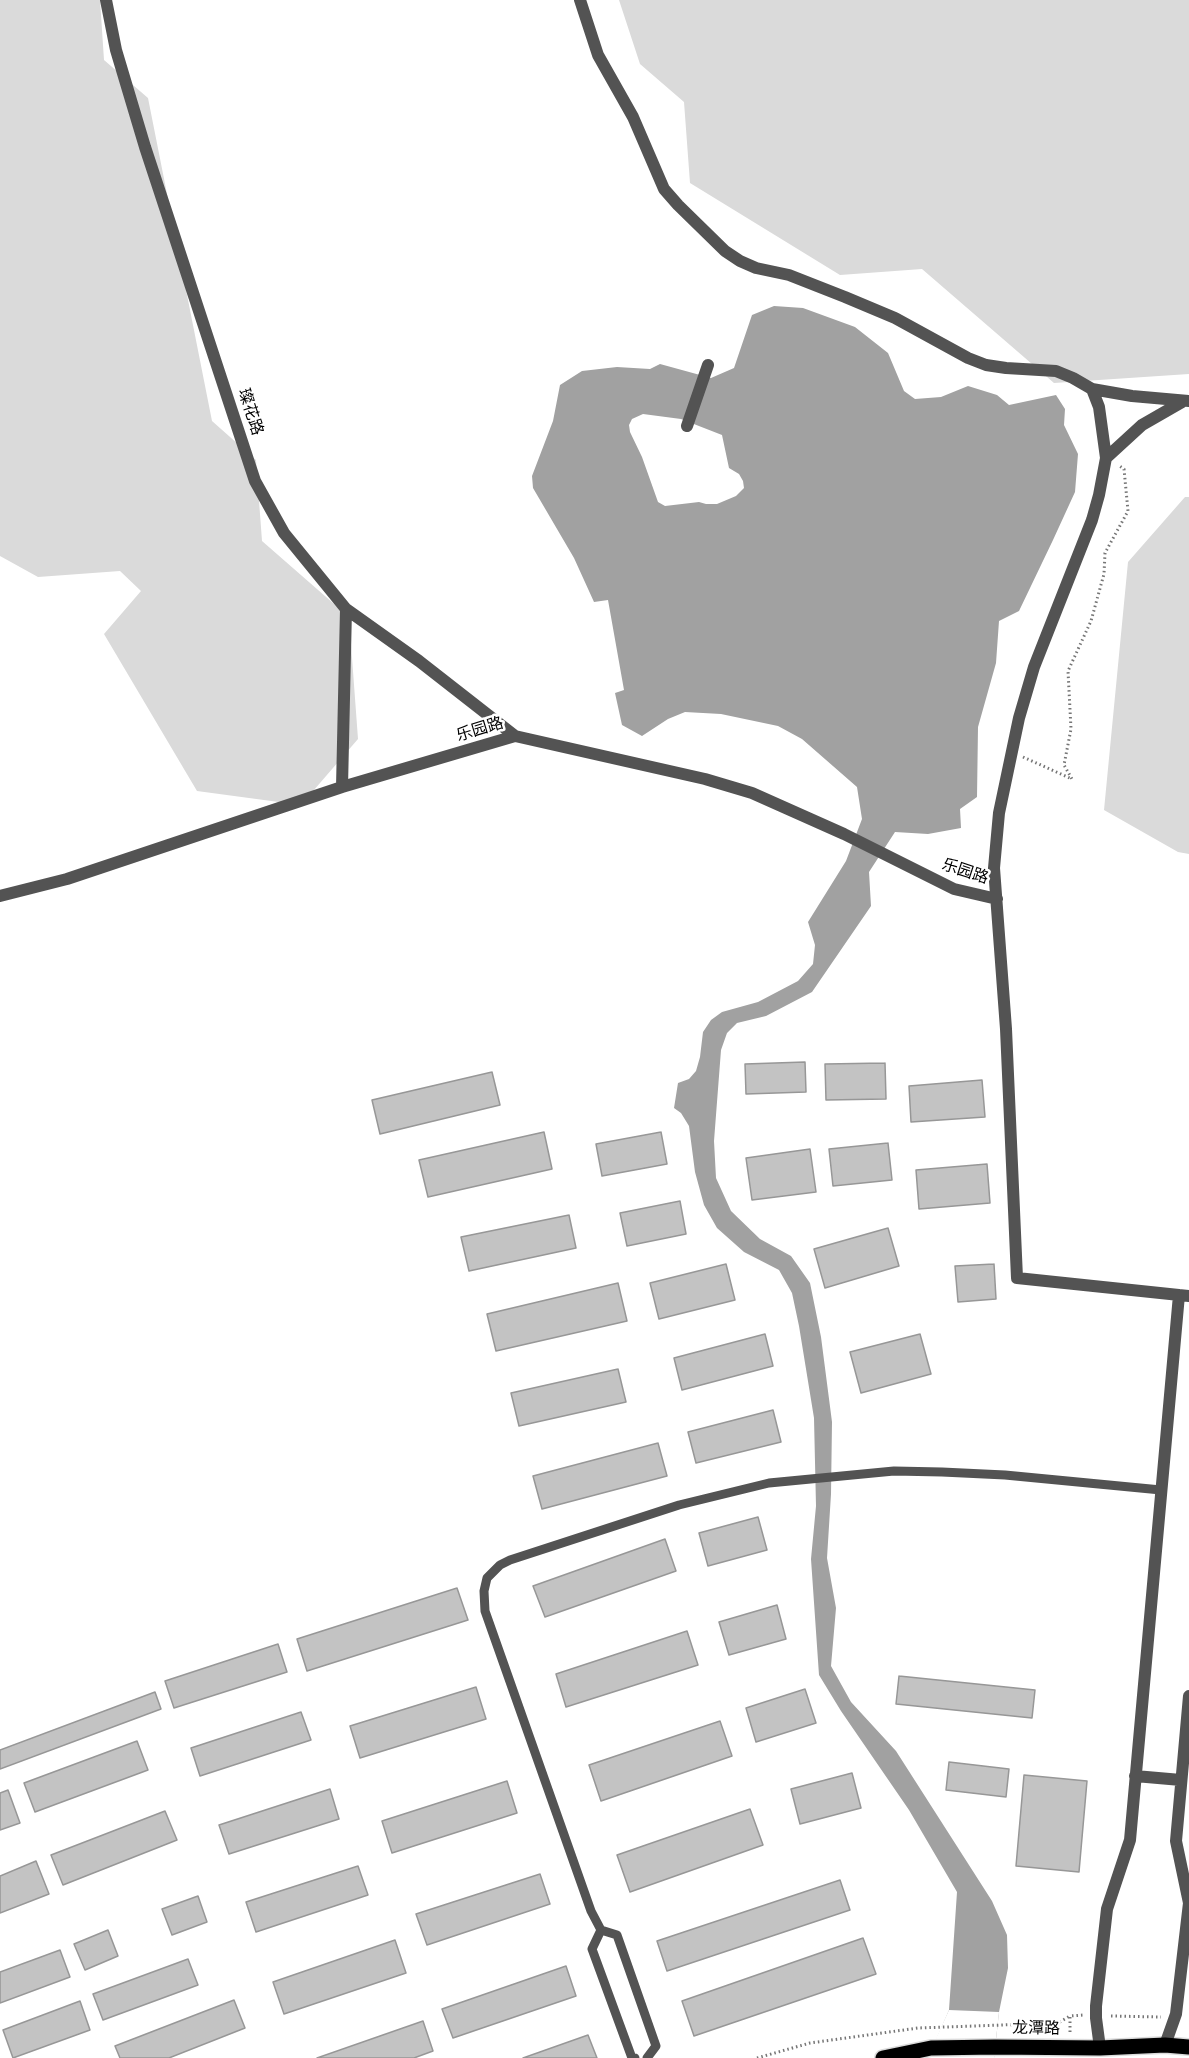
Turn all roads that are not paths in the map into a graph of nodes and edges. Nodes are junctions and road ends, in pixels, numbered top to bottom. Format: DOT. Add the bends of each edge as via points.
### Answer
graph roads {
  1 [pos="106,0"];
  2 [pos="580,0"];
  3 [pos="708,365"];
  4 [pos="1092,389"];
  5 [pos="1186,402"];
  6 [pos="687,426"];
  7 [pos="1106,458"];
  8 [pos="346,609"];
  9 [pos="515,736"];
  10 [pos="342,787"];
  11 [pos="0,896"];
  12 [pos="997,899"];
  13 [pos="1184,1295"];
  14 [pos="1161,1490"];
  15 [pos="1189,1696"];
  16 [pos="1135,1776"];
  17 [pos="1181,1780"];
  18 [pos="602,1930"];
  19 [pos="1165,2045"];
  20 [pos="1189,2047"];
  21 [pos="1100,2048"];
  22 [pos="635,2058"];
  23 [pos="647,2058"];
  24 [pos="883,2058"];
  1 -- 8 [label="street, 璨花路" via="116,50 145,147 255,481 284,533"];
  2 -- 4 [label="street" via="598,55 633,117 664,189 725,251 756,268 789,275 895,318 986,365 1056,371"];
  3 -- 6 [label="street"];
  4 -- 5 [label="street"];
  4 -- 7 [label="street" via="1099,407"];
  5 -- 7 [label="street" via="1142,425"];
  7 -- 12 [label="street" via="1092,520 1034,667 1019,718 999,813 994,868"];
  8 -- 9 [label="street, 璨花路"];
  8 -- 10 [label="street"];
  9 -- 10 [label="street, 乐园路"];
  9 -- 12 [label="street, 乐园路" via="752,793 954,889"];
  10 -- 11 [label="street, 乐园路" via="67,879"];
  12 -- 13 [label="street" via="1017,1278"];
  13 -- 14 [label="street"];
  14 -- 16 [label="street"];
  14 -- 18 [label="lane" via="1005,1474 894,1472 813,1478 769,1483 679,1505 500,1565 487,1578 485,1611 591,1911"];
  15 -- 17 [label="street"];
  16 -- 17 [label="street"];
  16 -- 21 [label="street" via="1130,1840 1107,1909 1096,2015"];
  17 -- 19 [label="street" via="1176,1841 1189,1903 1175,2017"];
  18 -- 22 [label="lane" via="592,1949"];
  18 -- 23 [label="lane" via="617,1935 656,2046"];
  19 -- 20 [label="main road, 龙潭路"];
  19 -- 21 [label="main road, 龙潭路"];
  21 -- 24 [label="main road, 龙潭路" via="931,2048"];
}
